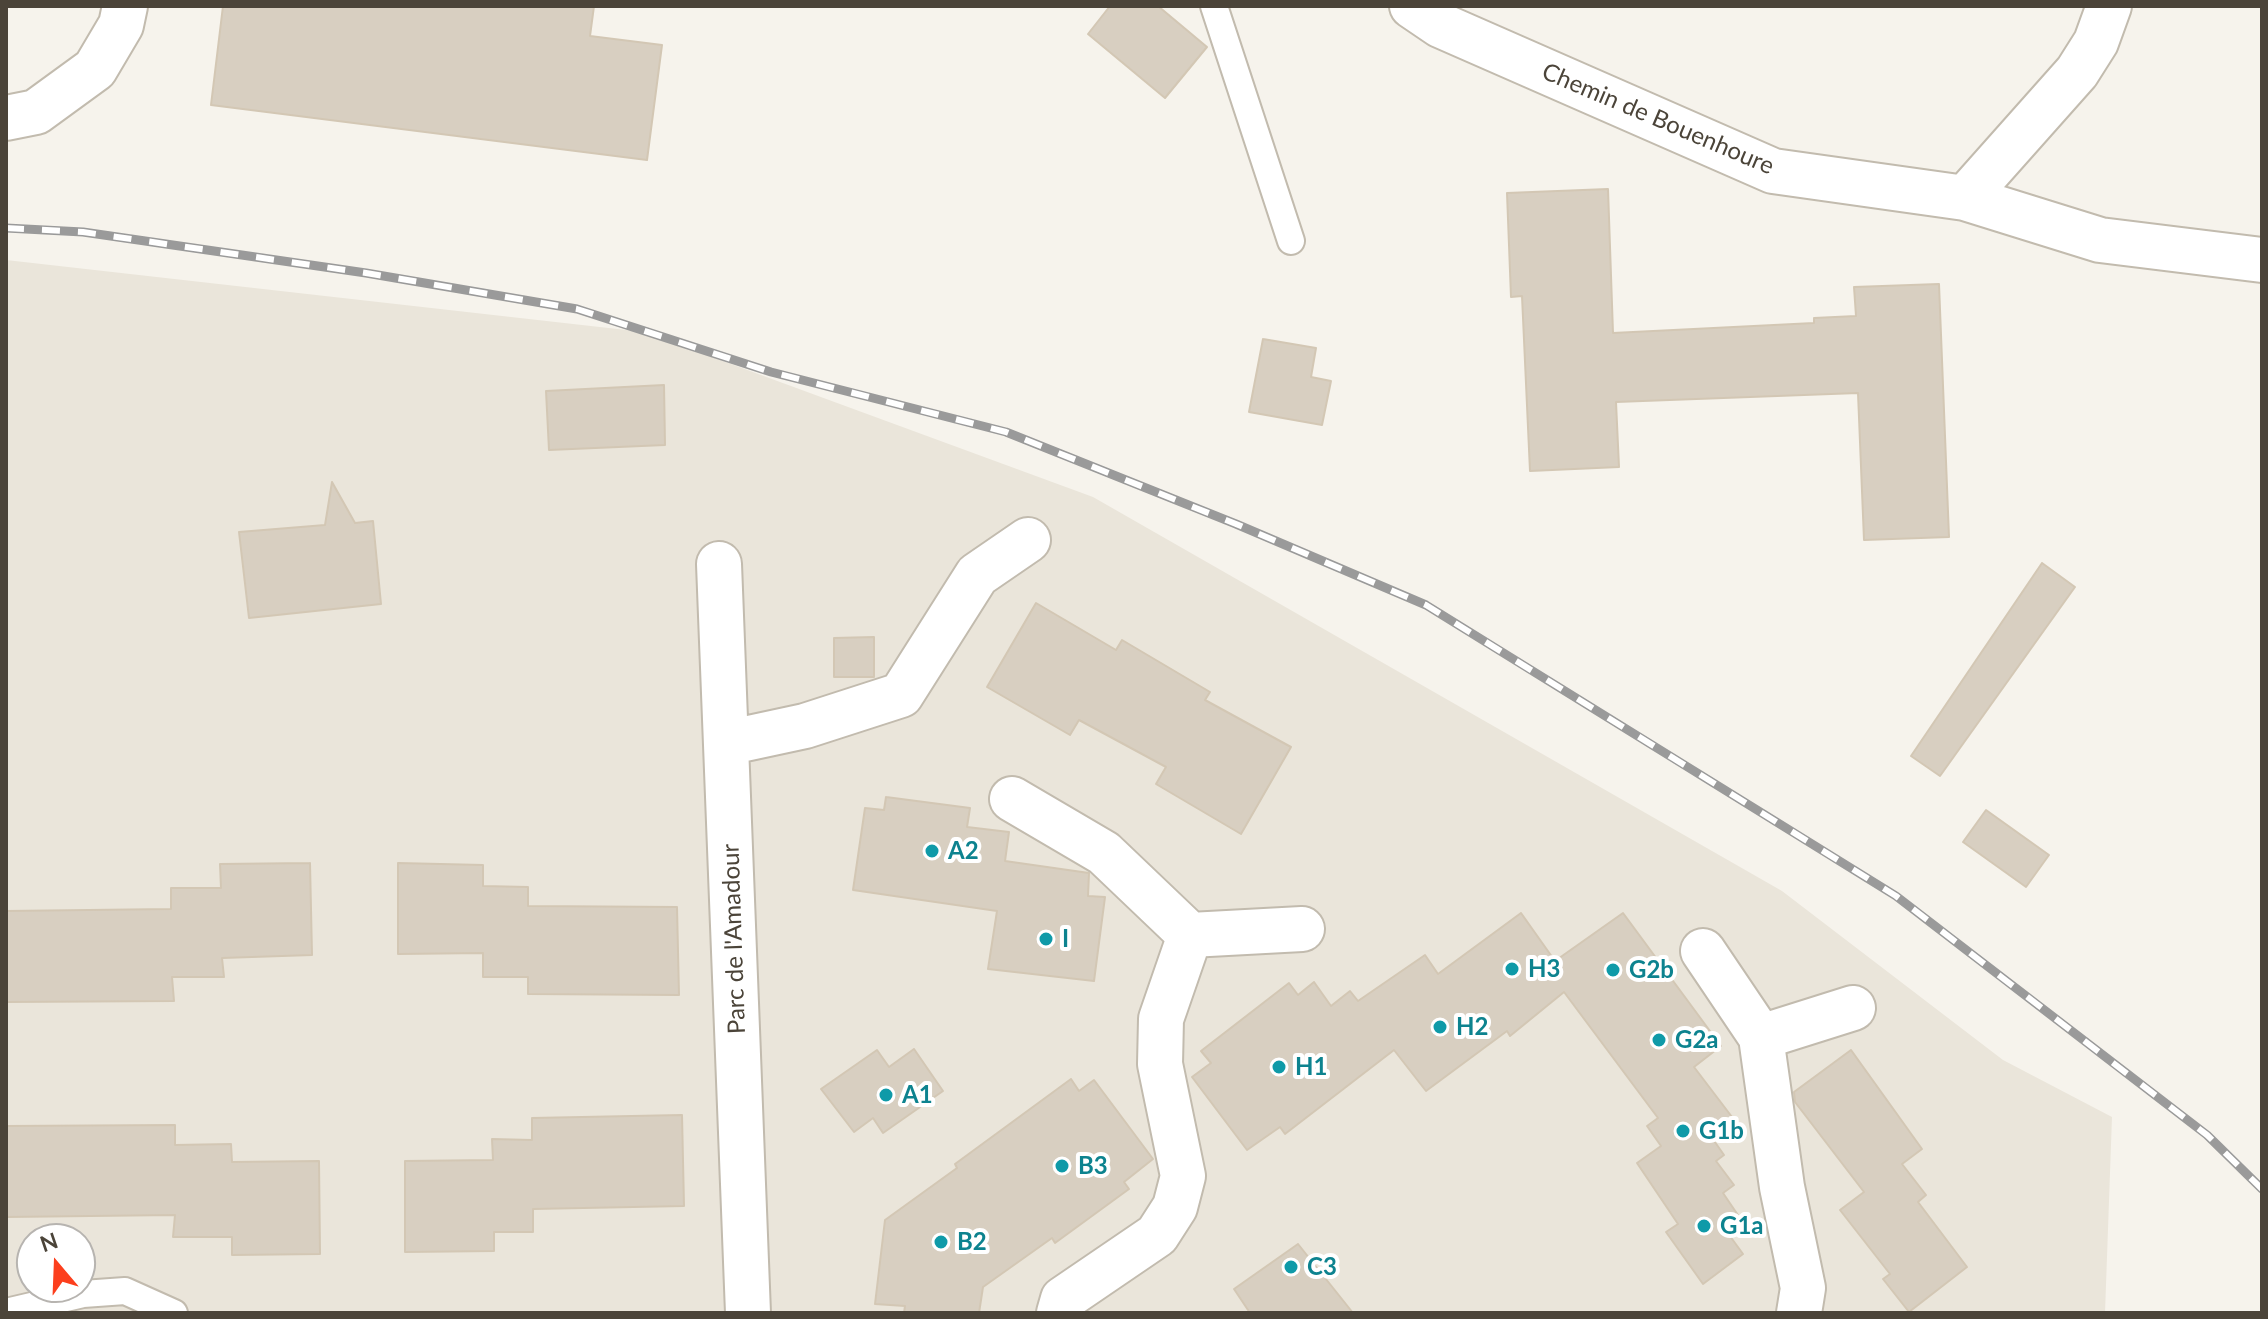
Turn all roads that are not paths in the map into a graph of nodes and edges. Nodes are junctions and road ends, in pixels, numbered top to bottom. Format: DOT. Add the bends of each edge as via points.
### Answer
graph roads {
  1 [pos="125,6"];
  2 [pos="1214,6"];
  3 [pos="1412,6"];
  4 [pos="2109,6"];
  5 [pos="6,118"];
  6 [pos="1965,198"];
  7 [pos="1291,241"];
  8 [pos="2262,260"];
  9 [pos="1028,540"];
  10 [pos="719,564"];
  11 [pos="726,743"];
  12 [pos="1012,799"];
  13 [pos="1302,929"];
  14 [pos="1190,935"];
  15 [pos="1703,951"];
  16 [pos="1853,1008"];
  17 [pos="1761,1037"];
  18 [pos="1063,1308"];
  19 [pos="6,1312"];
  20 [pos="174,1313"];
  21 [pos="748,1313"];
  22 [pos="1799,1313"];
  1 -- 5 [label="street" via="121,25 95,69 36,112"];
  2 -- 7 [label="lane"];
  3 -- 6 [label="street, Chemin de Bouenhoure" via="1440,25 1773,171"];
  4 -- 6 [label="street" via="2096,42 2077,72"];
  6 -- 8 [label="street, Chemin de Bouenhoure" via="2100,240"];
  9 -- 11 [label="street" via="977,575 901,695 805,726"];
  10 -- 11 [label="street, Parc de l'Amadour"];
  11 -- 21 [label="street, Parc de l'Amadour"];
  12 -- 14 [label="street" via="1104,853"];
  13 -- 14 [label="street"];
  14 -- 18 [label="street" via="1161,1019 1160,1064 1183,1176 1175,1207 1157,1235"];
  15 -- 17 [label="street"];
  16 -- 17 [label="street"];
  17 -- 22 [label="street" via="1782,1187 1803,1288"];
  19 -- 20 [label="lane" via="83,1294 125,1291"];
}
